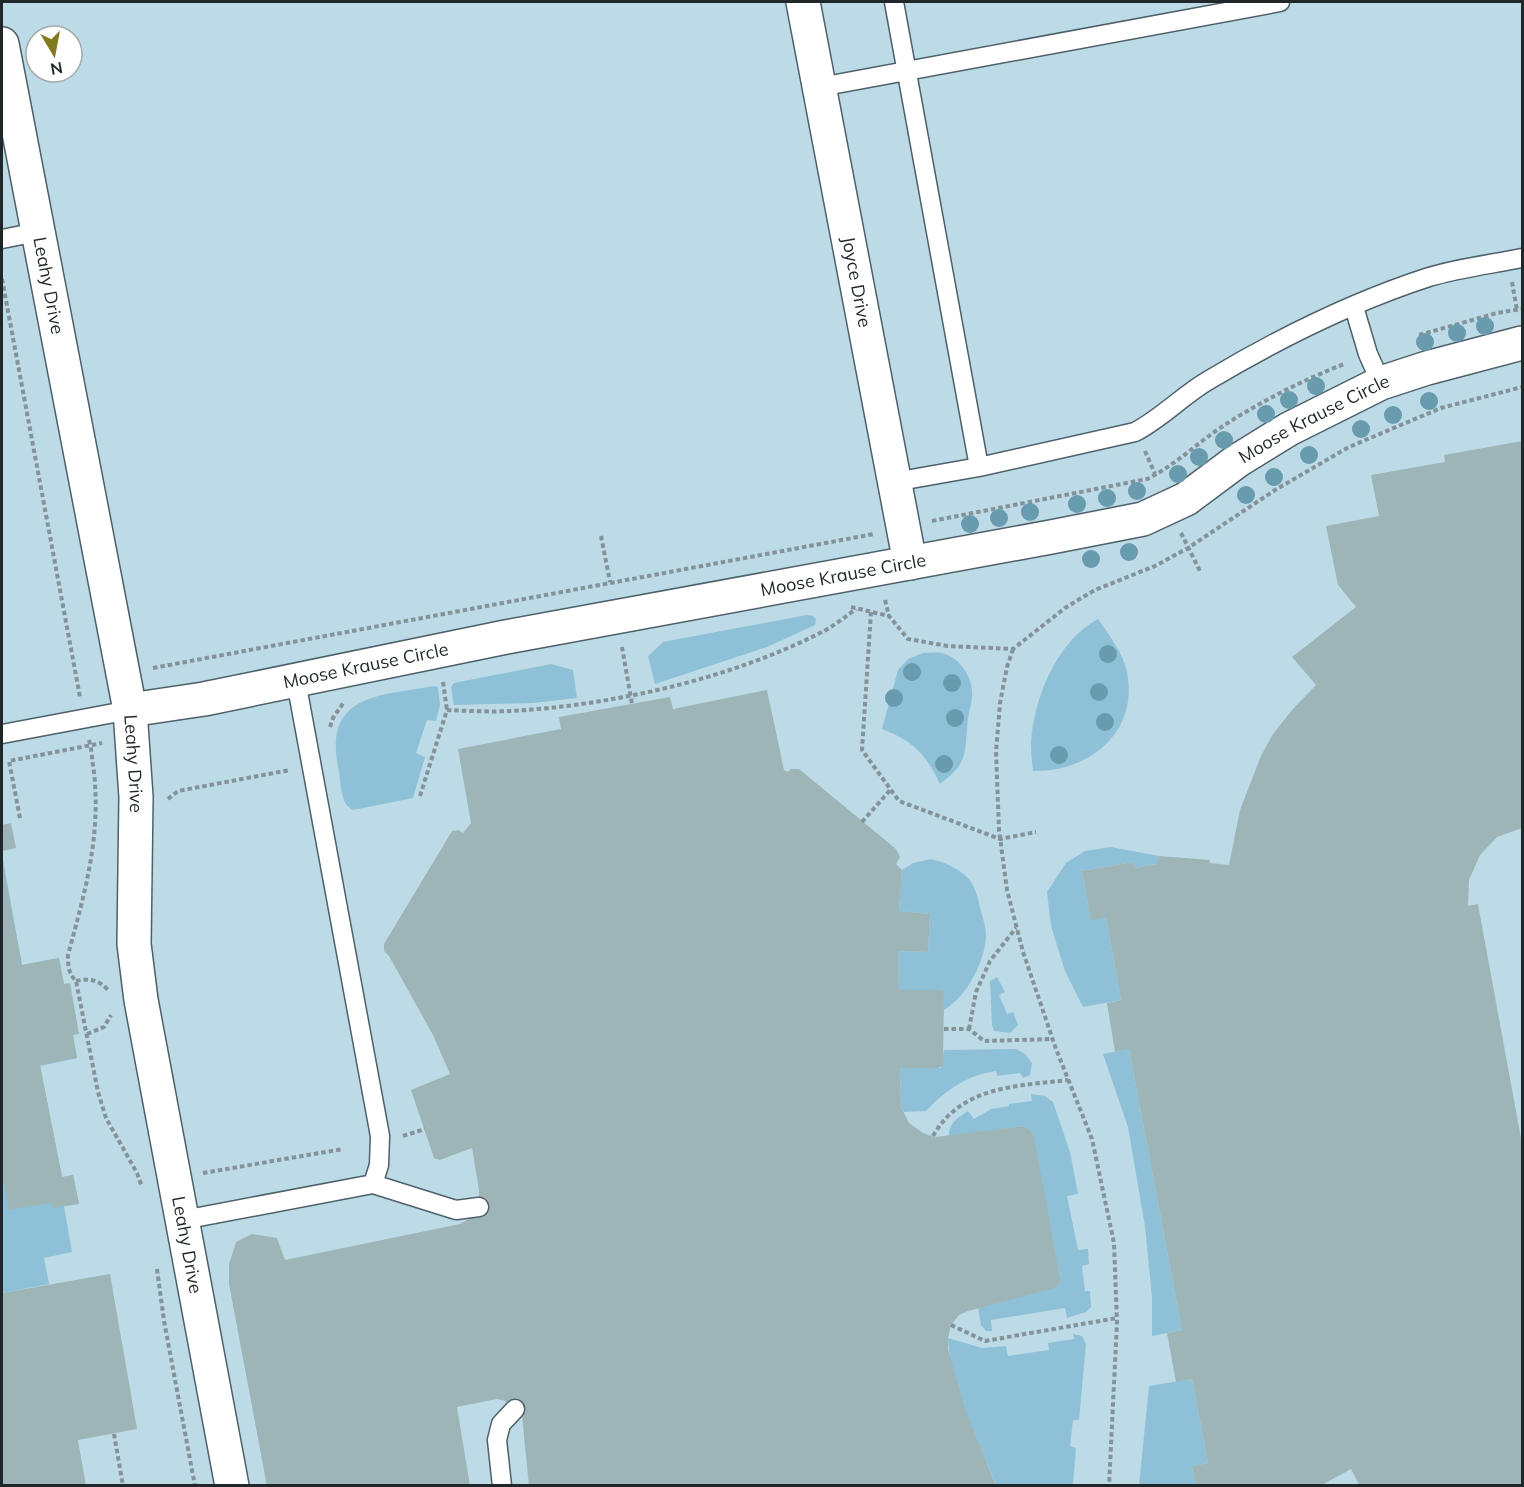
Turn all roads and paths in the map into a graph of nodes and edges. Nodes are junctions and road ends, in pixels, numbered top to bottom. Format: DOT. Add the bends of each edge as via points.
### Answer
graph roads {
  1 [pos="803,2"];
  2 [pos="894,2"];
  3 [pos="1280,2"];
  4 [pos="2,44"];
  5 [pos="906,71"];
  6 [pos="820,87"];
  7 [pos="37,232"];
  8 [pos="2,239"];
  9 [pos="1522,258"];
  10 [pos="2,279"];
  11 [pos="1512,280"];
  12 [pos="1354,307"];
  13 [pos="1522,309"];
  14 [pos="1517,310"];
  15 [pos="1520,331"];
  16 [pos="1409,339"];
  17 [pos="1350,361"];
  18 [pos="1381,383"];
  19 [pos="1143,448"];
  20 [pos="979,466"];
  21 [pos="1155,475"];
  22 [pos="894,482"];
  23 [pos="1160,485"];
  24 [pos="924,523"];
  25 [pos="1177,524"];
  26 [pos="877,533"];
  27 [pos="601,536"];
  28 [pos="910,563"];
  29 [pos="1202,573"];
  30 [pos="610,582"];
  31 [pos="612,591"];
  32 [pos="857,609"];
  33 [pos="871,612"];
  34 [pos="621,640"];
  35 [pos="1013,649"];
  36 [pos="150,657"];
  37 [pos="296,681"];
  38 [pos="630,695"];
  39 [pos="345,701"];
  40 [pos="632,704"];
  41 [pos="129,710"];
  42 [pos="82,719"];
  43 [pos="330,729"];
  44 [pos="2,734"];
  45 [pos="111,741"];
  46 [pos="91,745"];
  47 [pos="312,765"];
  48 [pos="891,789"];
  49 [pos="96,796"];
  50 [pos="136,796"];
  51 [pos="420,796"];
  52 [pos="20,818"];
  53 [pos="862,822"];
  54 [pos="1036,832"];
  55 [pos="1000,839"];
  56 [pos="1017,927"];
  57 [pos="76,981"];
  58 [pos="109,992"];
  59 [pos="113,1010"];
  60 [pos="944,1029"];
  61 [pos="969,1029"];
  62 [pos="87,1034"];
  63 [pos="1053,1039"];
  64 [pos="1068,1080"];
  65 [pos="425,1129"];
  66 [pos="402,1136"];
  67 [pos="933,1136"];
  68 [pos="343,1149"];
  69 [pos="201,1162"];
  70 [pos="373,1184"];
  71 [pos="144,1191"];
  72 [pos="479,1207"];
  73 [pos="183,1220"];
  74 [pos="157,1259"];
  75 [pos="1117,1318"];
  76 [pos="951,1325"];
  77 [pos="515,1409"];
  78 [pos="114,1434"];
  79 [pos="123,1485"];
  80 [pos="195,1485"];
  81 [pos="232,1485"];
  82 [pos="502,1485"];
  83 [pos="1109,1485"];
  1 -- 6 [label="street, Joyce Drive"];
  2 -- 5 [label="lane"];
  3 -- 5 [label="lane"];
  4 -- 7 [label="street, Leahy Drive"];
  5 -- 6 [label="lane"];
  5 -- 20 [label="lane"];
  6 -- 22 [label="street, Joyce Drive"];
  7 -- 8 [label="lane"];
  7 -- 41 [label="street, Leahy Drive"];
  9 -- 12 [label="lane" via="1431,277"];
  10 -- 42 [label="path"];
  11 -- 14 [label="path"];
  12 -- 18 [label="lane"];
  12 -- 20 [label="lane" via="1208,381 1135,432"];
  13 -- 14 [label="path"];
  14 -- 15 [label="path"];
  14 -- 16 [label="path"];
  15 -- 18 [label="street, Moose Krause Circle"];
  17 -- 21 [label="path" via="1280,393 1219,429"];
  18 -- 28 [label="street, Moose Krause Circle" via="1289,429 1186,499 1143,519"];
  19 -- 21 [label="path"];
  20 -- 22 [label="lane"];
  21 -- 23 [label="path"];
  21 -- 24 [label="path"];
  22 -- 28 [label="street, Joyce Drive"];
  25 -- 29 [label="path"];
  26 -- 30 [label="path"];
  27 -- 30 [label="path"];
  28 -- 37 [label="street, Moose Krause Circle" via="506,637"];
  30 -- 31 [label="path"];
  30 -- 36 [label="path" via="153,668"];
  32 -- 38 [label="path" via="823,631 758,659 683,684"];
  33 -- 48 [label="path" via="862,750"];
  34 -- 38 [label="path"];
  35 -- 55 [label="path" via="1000,702 996,752"];
  37 -- 41 [label="street, Moose Krause Circle"];
  37 -- 47 [label="lane"];
  38 -- 40 [label="path"];
  38 -- 51 [label="path" via="509,711 447,710"];
  39 -- 43 [label="path"];
  41 -- 42 [label="lane"];
  41 -- 50 [label="street, Leahy Drive"];
  42 -- 44 [label="lane"];
  42 -- 46 [label="path"];
  45 -- 46 [label="path"];
  46 -- 49 [label="path"];
  46 -- 52 [label="path" via="9,761"];
  47 -- 50 [label="path" via="178,791 167,800"];
  47 -- 70 [label="lane" via="380,1136 379,1165"];
  48 -- 53 [label="path"];
  48 -- 55 [label="path" via="899,801"];
  49 -- 50 [label="path"];
  49 -- 57 [label="path" via="94,847 68,955 70,975"];
  50 -- 73 [label="street, Leahy Drive" via="134,944"];
  54 -- 55 [label="path"];
  55 -- 56 [label="path"];
  56 -- 61 [label="path" via="990,961 976,992"];
  56 -- 63 [label="path"];
  57 -- 58 [label="path" via="95,981"];
  57 -- 62 [label="path"];
  59 -- 62 [label="path" via="104,1027"];
  60 -- 61 [label="path"];
  61 -- 63 [label="path" via="984,1041"];
  62 -- 71 [label="path" via="105,1118"];
  63 -- 64 [label="path"];
  64 -- 67 [label="path" via="982,1093 956,1107 940,1122"];
  64 -- 75 [label="path" via="1092,1139 1111,1232"];
  65 -- 66 [label="path"];
  68 -- 69 [label="path" via="203,1173"];
  70 -- 72 [label="lane" via="456,1210"];
  70 -- 73 [label="lane"];
  73 -- 81 [label="street, Leahy Drive"];
  74 -- 80 [label="path" via="158,1287"];
  75 -- 76 [label="path" via="985,1341"];
  75 -- 83 [label="path"];
  77 -- 82 [label="lane" via="501,1424 497,1440"];
  78 -- 79 [label="path"];
}
